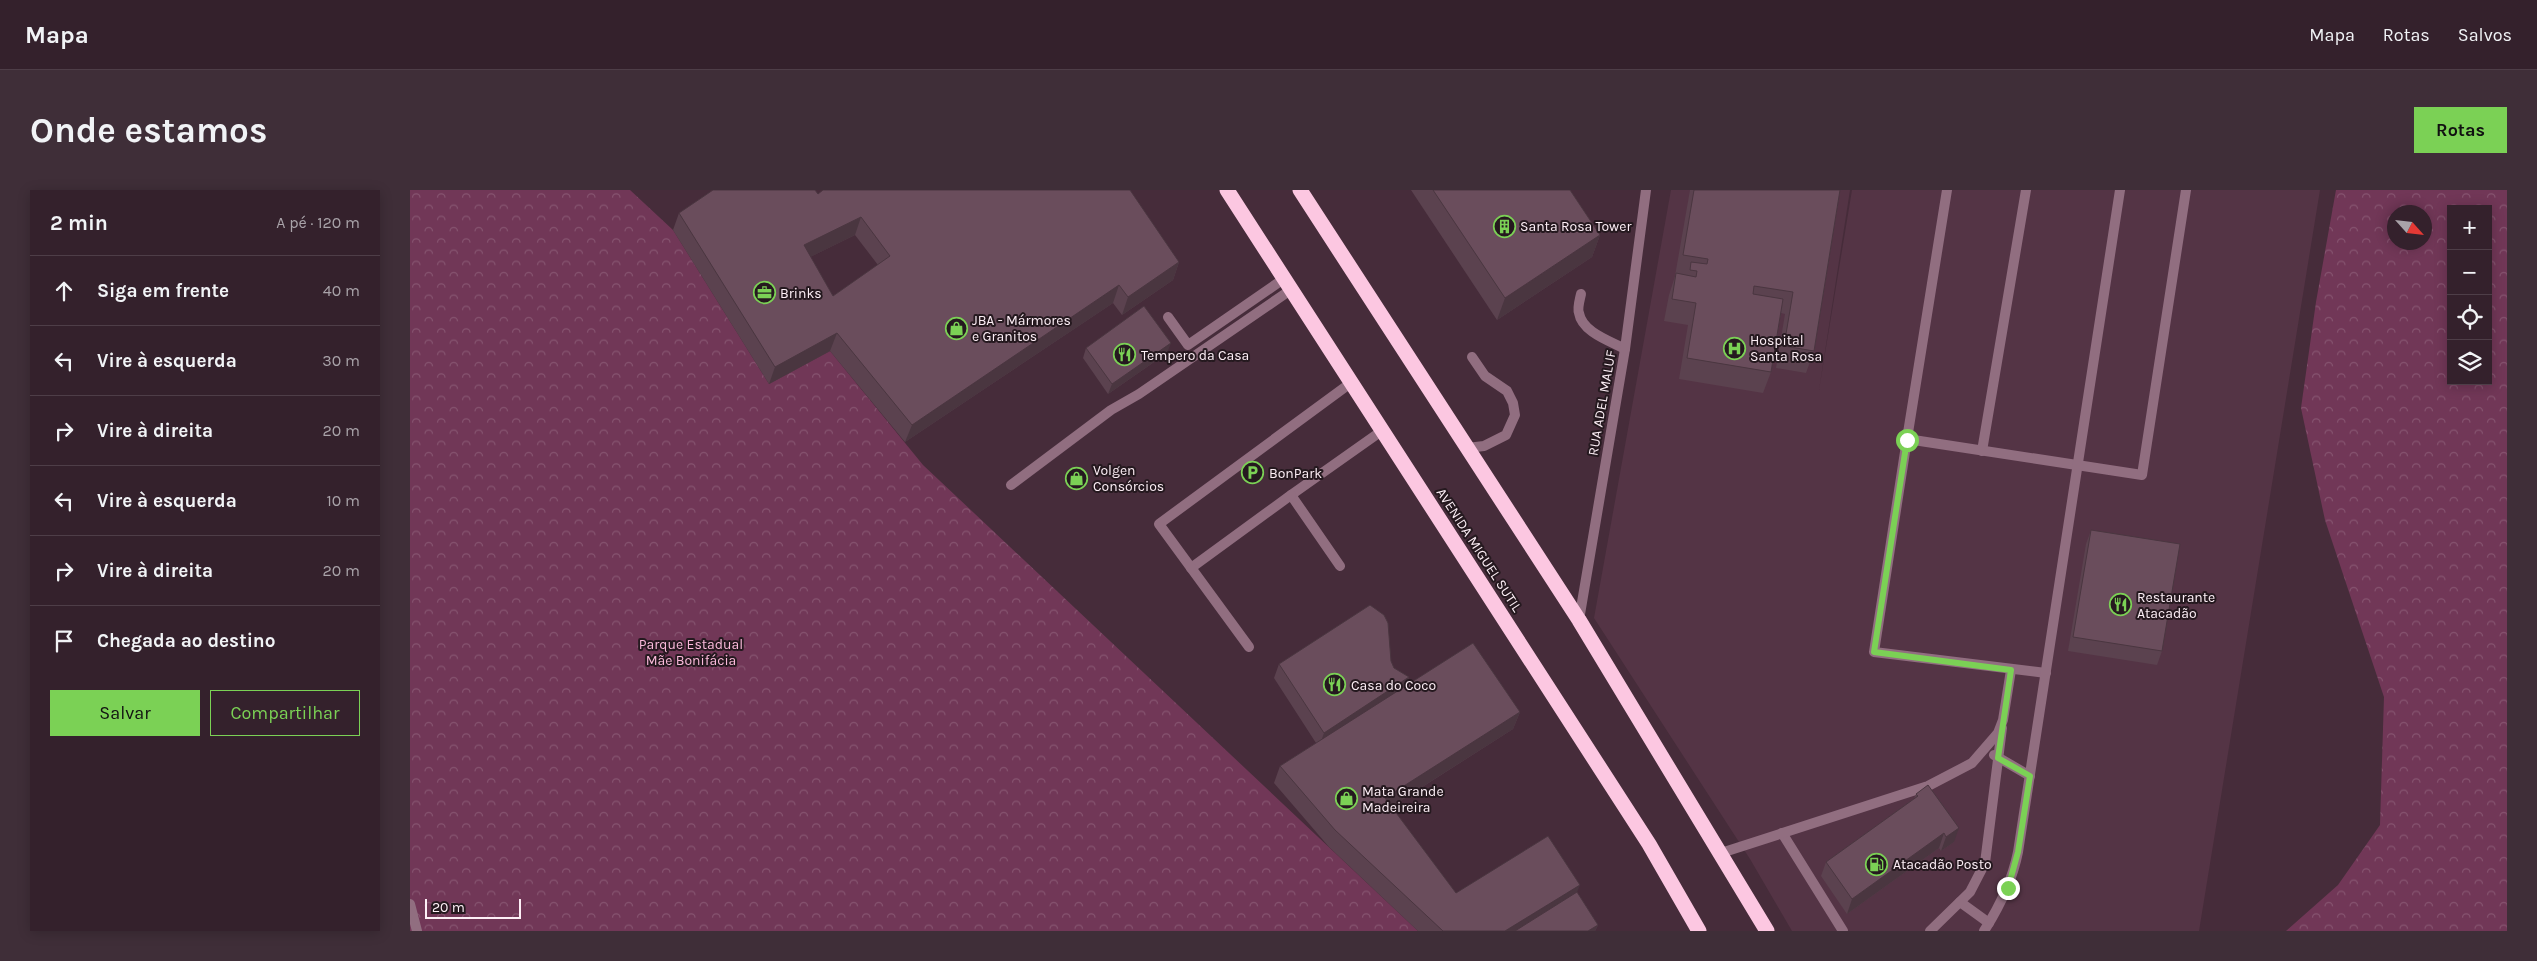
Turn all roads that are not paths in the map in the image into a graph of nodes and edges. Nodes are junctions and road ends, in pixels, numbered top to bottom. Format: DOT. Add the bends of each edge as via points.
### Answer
graph roads {
  1 [pos="1227,190"];
  2 [pos="1300,190"];
  3 [pos="1646,190"];
  4 [pos="1946,190"];
  5 [pos="2026,190"];
  6 [pos="2120,190"];
  7 [pos="2186,190"];
  8 [pos="1288,283"];
  9 [pos="1581,294"];
  10 [pos="1168,317"];
  11 [pos="1625,348"];
  12 [pos="1472,357"];
  13 [pos="1352,382"];
  14 [pos="1383,430"];
  15 [pos="1907,440"];
  16 [pos="1467,448"];
  17 [pos="1982,451"];
  18 [pos="2078,465"];
  19 [pos="1011,485"];
  20 [pos="1291,495"];
  21 [pos="1340,566"];
  22 [pos="1191,568"];
  23 [pos="1578,620"];
  24 [pos="1249,647"];
  25 [pos="2011,670"];
  26 [pos="2046,673"];
  27 [pos="2002,720"];
  28 [pos="1985,750"];
  29 [pos="1998,758"];
  30 [pos="2030,776"];
  31 [pos="1782,833"];
  32 [pos="1721,853"];
  33 [pos="1960,902"];
  34 [pos="410,904"];
  35 [pos="1986,927"];
  36 [pos="417,931"];
  37 [pos="1699,931"];
  38 [pos="1767,931"];
  39 [pos="1843,931"];
  40 [pos="1930,931"];
  1 -- 8 [label="highway, AVENIDA MIGUEL SUTIL"];
  2 -- 16 [label="highway"];
  3 -- 11 [label="street, RUA ADEL MALUF"];
  4 -- 15 [label="street"];
  5 -- 17 [label="street"];
  6 -- 18 [label="street"];
  7 -- 18 [label="street" via="2142,475"];
  8 -- 10 [label="street" via="1188,345"];
  8 -- 13 [label="highway, AVENIDA MIGUEL SUTIL"];
  8 -- 19 [label="street"];
  9 -- 11 [label="street" via="1578,313 1585,324"];
  11 -- 23 [label="street, RUA ADEL MALUF"];
  12 -- 16 [label="street" via="1486,376 1507,391 1515,415 1506,435 1484,446"];
  13 -- 14 [label="highway, AVENIDA MIGUEL SUTIL"];
  13 -- 22 [label="street" via="1159,524"];
  14 -- 20 [label="street"];
  14 -- 37 [label="highway, AVENIDA MIGUEL SUTIL" via="1650,844"];
  15 -- 17 [label="street"];
  15 -- 25 [label="street" via="1874,652"];
  16 -- 23 [label="highway"];
  17 -- 18 [label="street"];
  18 -- 26 [label="street"];
  20 -- 21 [label="street"];
  20 -- 22 [label="street"];
  22 -- 24 [label="street"];
  23 -- 32 [label="highway"];
  25 -- 26 [label="street"];
  25 -- 27 [label="street"];
  26 -- 30 [label="street"];
  27 -- 28 [label="street"];
  27 -- 29 [label="street"];
  28 -- 29 [label="street"];
  28 -- 31 [label="street" via="1972,762 1928,786"];
  29 -- 30 [label="street"];
  29 -- 33 [label="street" via="1985,863 1970,892"];
  30 -- 35 [label="street" via="2013,874 2001,905"];
  31 -- 32 [label="street"];
  31 -- 39 [label="street"];
  32 -- 38 [label="highway"];
  33 -- 35 [label="street"];
  33 -- 40 [label="street"];
  34 -- 36 [label="street"];
}
